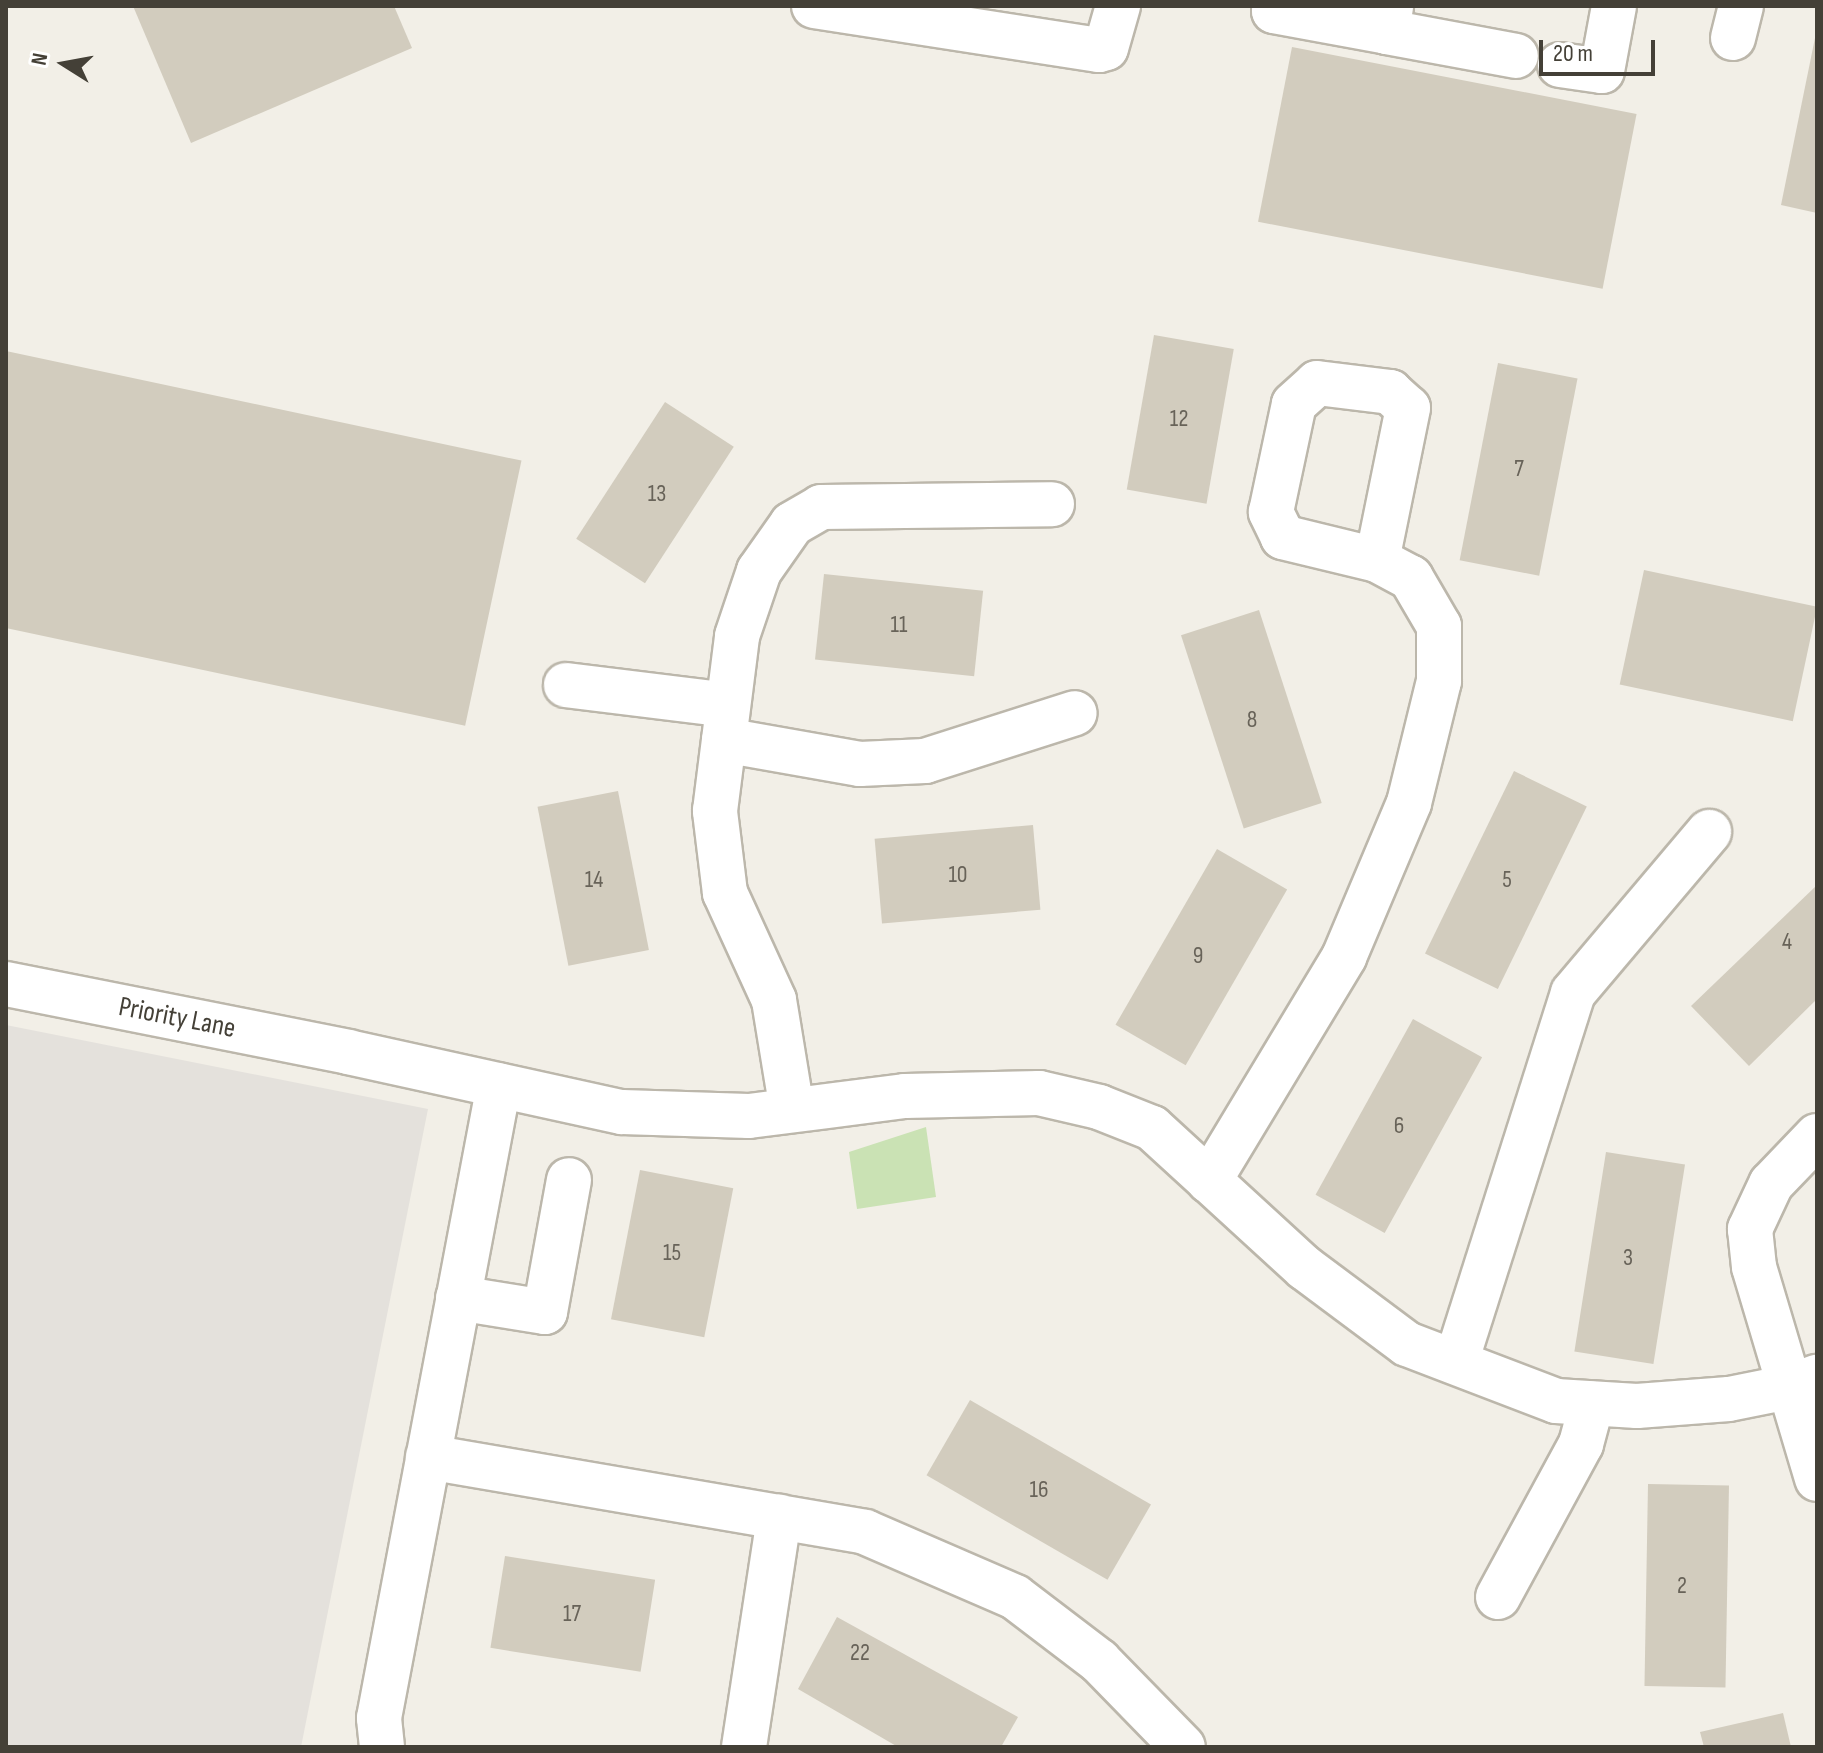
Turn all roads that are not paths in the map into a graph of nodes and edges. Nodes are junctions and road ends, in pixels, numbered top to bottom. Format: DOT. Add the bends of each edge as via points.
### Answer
graph roads {
  1 [pos="814,6"];
  2 [pos="1118,6"];
  3 [pos="1275,6"];
  4 [pos="1614,6"];
  5 [pos="1389,19"];
  6 [pos="1032,23"];
  7 [pos="1516,56"];
  8 [pos="1560,65"];
  9 [pos="1052,504"];
  10 [pos="1377,560"];
  11 [pos="566,685"];
  12 [pos="1075,713"];
  13 [pos="726,722"];
  14 [pos="1709,832"];
  15 [pos="6,984"];
  16 [pos="499,1085"];
  17 [pos="792,1110"];
  18 [pos="1817,1136"];
  19 [pos="569,1180"];
  20 [pos="1209,1181"];
  21 [pos="458,1298"];
  22 [pos="1456,1362"];
  23 [pos="1803,1382"];
  24 [pos="1592,1403"];
  25 [pos="428,1457"];
  26 [pos="1817,1479"];
  27 [pos="779,1517"];
  28 [pos="1498,1597"];
  29 [pos="382,1747"];
  30 [pos="744,1747"];
  31 [pos="1183,1747"];
  1 -- 6 [label="street"];
  2 -- 6 [label="street" via="1106,48 1099,50"];
  3 -- 5 [label="street" via="1274,11"];
  4 -- 8 [label="street" via="1602,71"];
  5 -- 7 [label="street"];
  9 -- 13 [label="street" via="821,507 792,524 759,571 737,636"];
  10 -- 20 [label="street" via="1411,578 1439,626 1439,681 1409,803 1344,957"];
  11 -- 13 [label="street"];
  12 -- 13 [label="street" via="925,761 860,764"];
  13 -- 17 [label="street" via="715,811 725,893 774,1000"];
  14 -- 22 [label="street" via="1573,993"];
  15 -- 16 [label="street, Priority Lane"];
  16 -- 17 [label="street, Priority Lane" via="622,1112 749,1116"];
  16 -- 21 [label="street"];
  17 -- 20 [label="street, Priority Lane" via="905,1096 1039,1093 1099,1107 1152,1128"];
  18 -- 23 [label="street" via="1771,1184 1750,1229 1754,1267"];
  19 -- 21 [label="street" via="545,1312"];
  20 -- 22 [label="street, Priority Lane" via="1305,1268 1407,1344"];
  21 -- 25 [label="street"];
  22 -- 24 [label="street, Priority Lane" via="1556,1401"];
  23 -- 24 [label="street, Priority Lane" via="1729,1399 1637,1406"];
  23 -- 26 [label="street"];
  24 -- 28 [label="street" via="1581,1444"];
  25 -- 27 [label="street"];
  25 -- 29 [label="street" via="379,1718"];
  27 -- 30 [label="street"];
  27 -- 31 [label="street" via="865,1532 1015,1597 1099,1661"];
}
